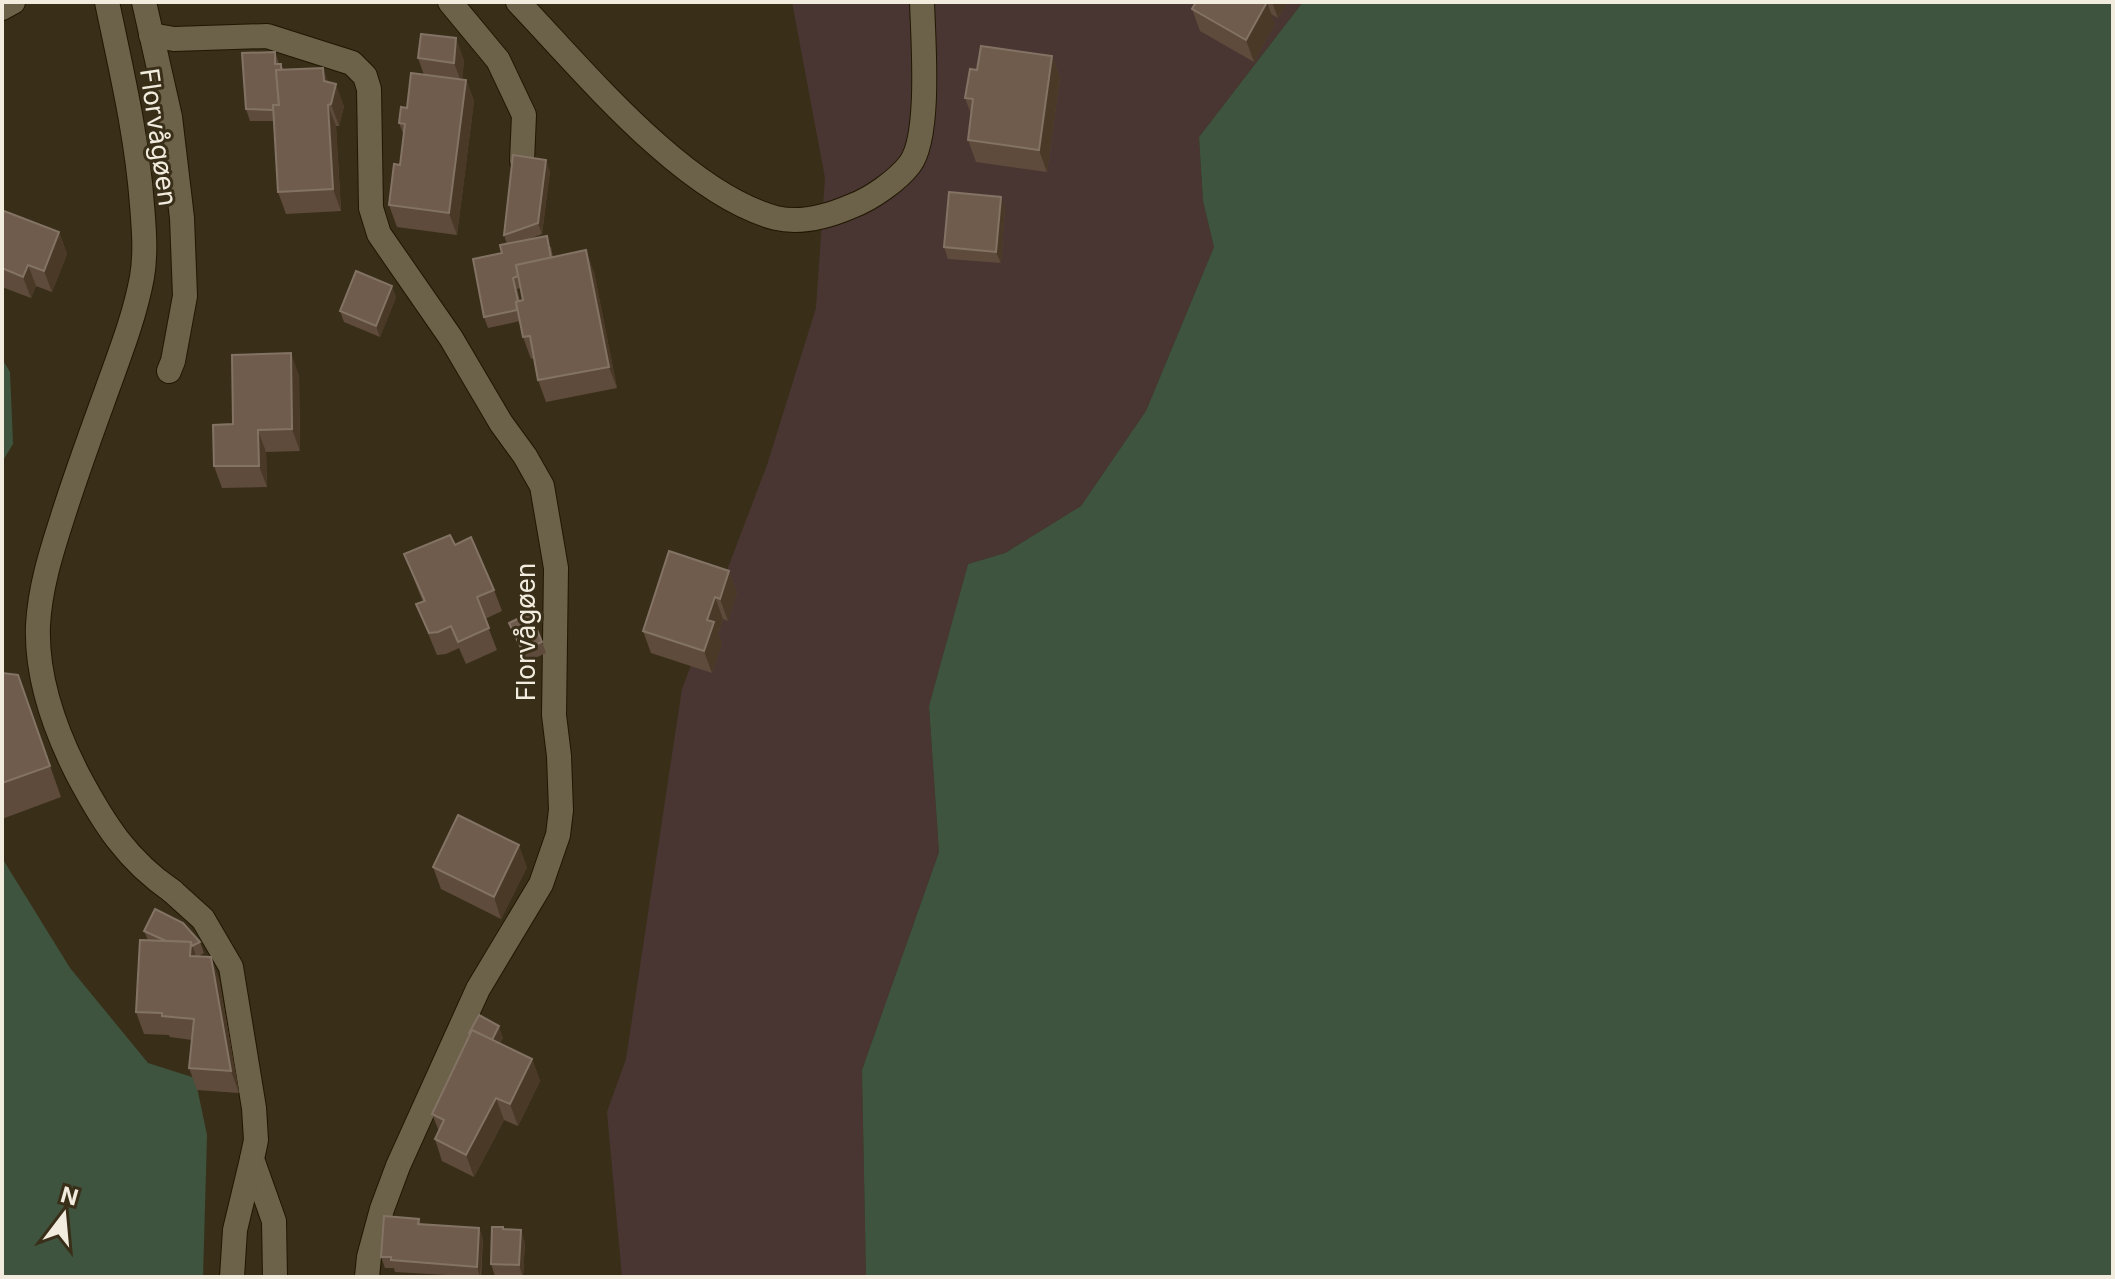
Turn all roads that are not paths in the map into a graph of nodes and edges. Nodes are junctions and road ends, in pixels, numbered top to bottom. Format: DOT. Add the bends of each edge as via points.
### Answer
graph roads {
  1 [pos="13,2"];
  2 [pos="107,2"];
  3 [pos="144,2"];
  4 [pos="450,2"];
  5 [pos="518,2"];
  6 [pos="922,2"];
  7 [pos="2,8"];
  8 [pos="151,35"];
  9 [pos="522,161"];
  10 [pos="169,371"];
  11 [pos="252,1159"];
  12 [pos="232,1277"];
  13 [pos="275,1277"];
  14 [pos="367,1277"];
  1 -- 7 [label="street"];
  2 -- 11 [label="street, Florvågøen" via="135,139 144,236 142,275 131,324 49,560 38,625 39,659 68,756 93,804 124,850 203,919 231,967 254,1108"];
  3 -- 8 [label="street, Florvågøen"];
  4 -- 9 [label="street" via="498,60 524,115"];
  5 -- 6 [label="street" via="622,111 697,178 776,218 800,220 862,203 911,163 922,121"];
  8 -- 10 [label="street, Florvågøen" via="170,117 182,218 185,296"];
  8 -- 14 [label="street, Florvågøen" via="267,36 352,63 365,76 371,208 379,234 542,486 556,568 558,835 541,884 478,989 398,1166"];
  11 -- 12 [label="street, Florvågøen" via="235,1230"];
  11 -- 13 [label="street, Florvågøen" via="274,1221"];
}
